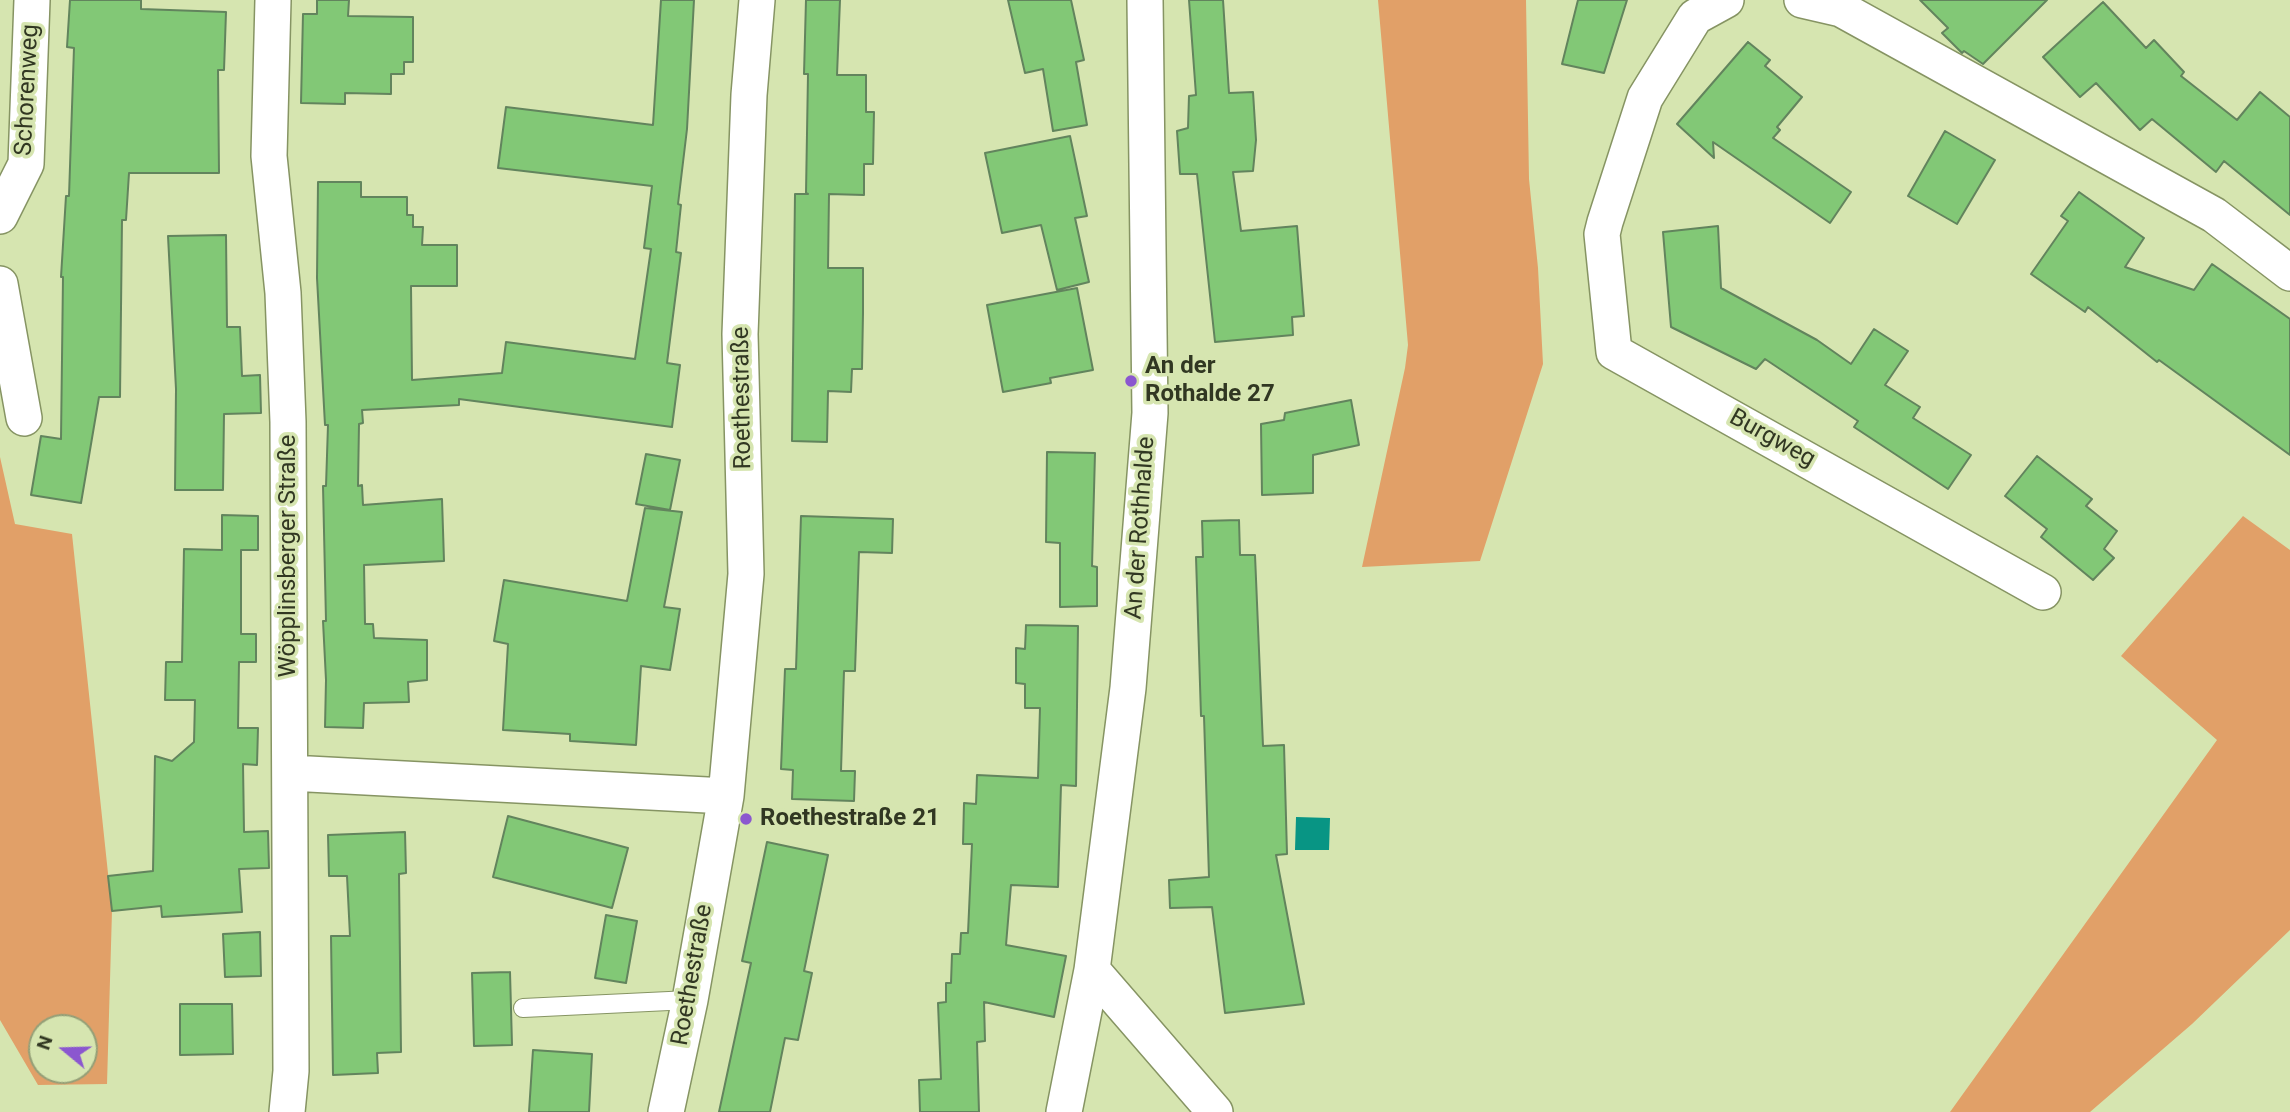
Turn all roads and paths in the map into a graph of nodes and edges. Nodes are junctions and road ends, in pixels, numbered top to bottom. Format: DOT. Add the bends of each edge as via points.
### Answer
graph roads {
  1 [pos="32,0"];
  2 [pos="273,0"];
  3 [pos="757,0"];
  4 [pos="1144,0"];
  5 [pos="1726,0"];
  6 [pos="1802,0"];
  7 [pos="0,216"];
  8 [pos="2290,273"];
  9 [pos="0,284"];
  10 [pos="24,418"];
  11 [pos="2043,592"];
  12 [pos="290,774"];
  13 [pos="726,796"];
  14 [pos="1092,970"];
  15 [pos="690,1000"];
  16 [pos="523,1008"];
  17 [pos="287,1112"];
  18 [pos="666,1112"];
  19 [pos="1064,1112"];
  20 [pos="1215,1112"];
  1 -- 7 [label="street, Schorenweg" via="26,164"];
  2 -- 12 [label="street, Wöpplinsberger Straße" via="269,156 283,293 288,422"];
  3 -- 13 [label="street, Roethestraße" via="740,334 746,574"];
  4 -- 14 [label="street, An der Rothhalde" via="1150,413 1128,688"];
  5 -- 11 [label="street, Burgweg" via="1695,17 1645,98 1590,220 1602,234 1614,352"];
  6 -- 8 [label="street" via="1841,9 2214,215"];
  9 -- 10 [label="street"];
  12 -- 13 [label="street"];
  12 -- 17 [label="street, Wöpplinsberger Straße" via="292,1071"];
  13 -- 15 [label="street, Roethestraße"];
  14 -- 19 [label="street, An der Rothhalde"];
  14 -- 20 [label="street"];
  15 -- 16 [label="lane"];
  15 -- 18 [label="street, Roethestraße"];
}
